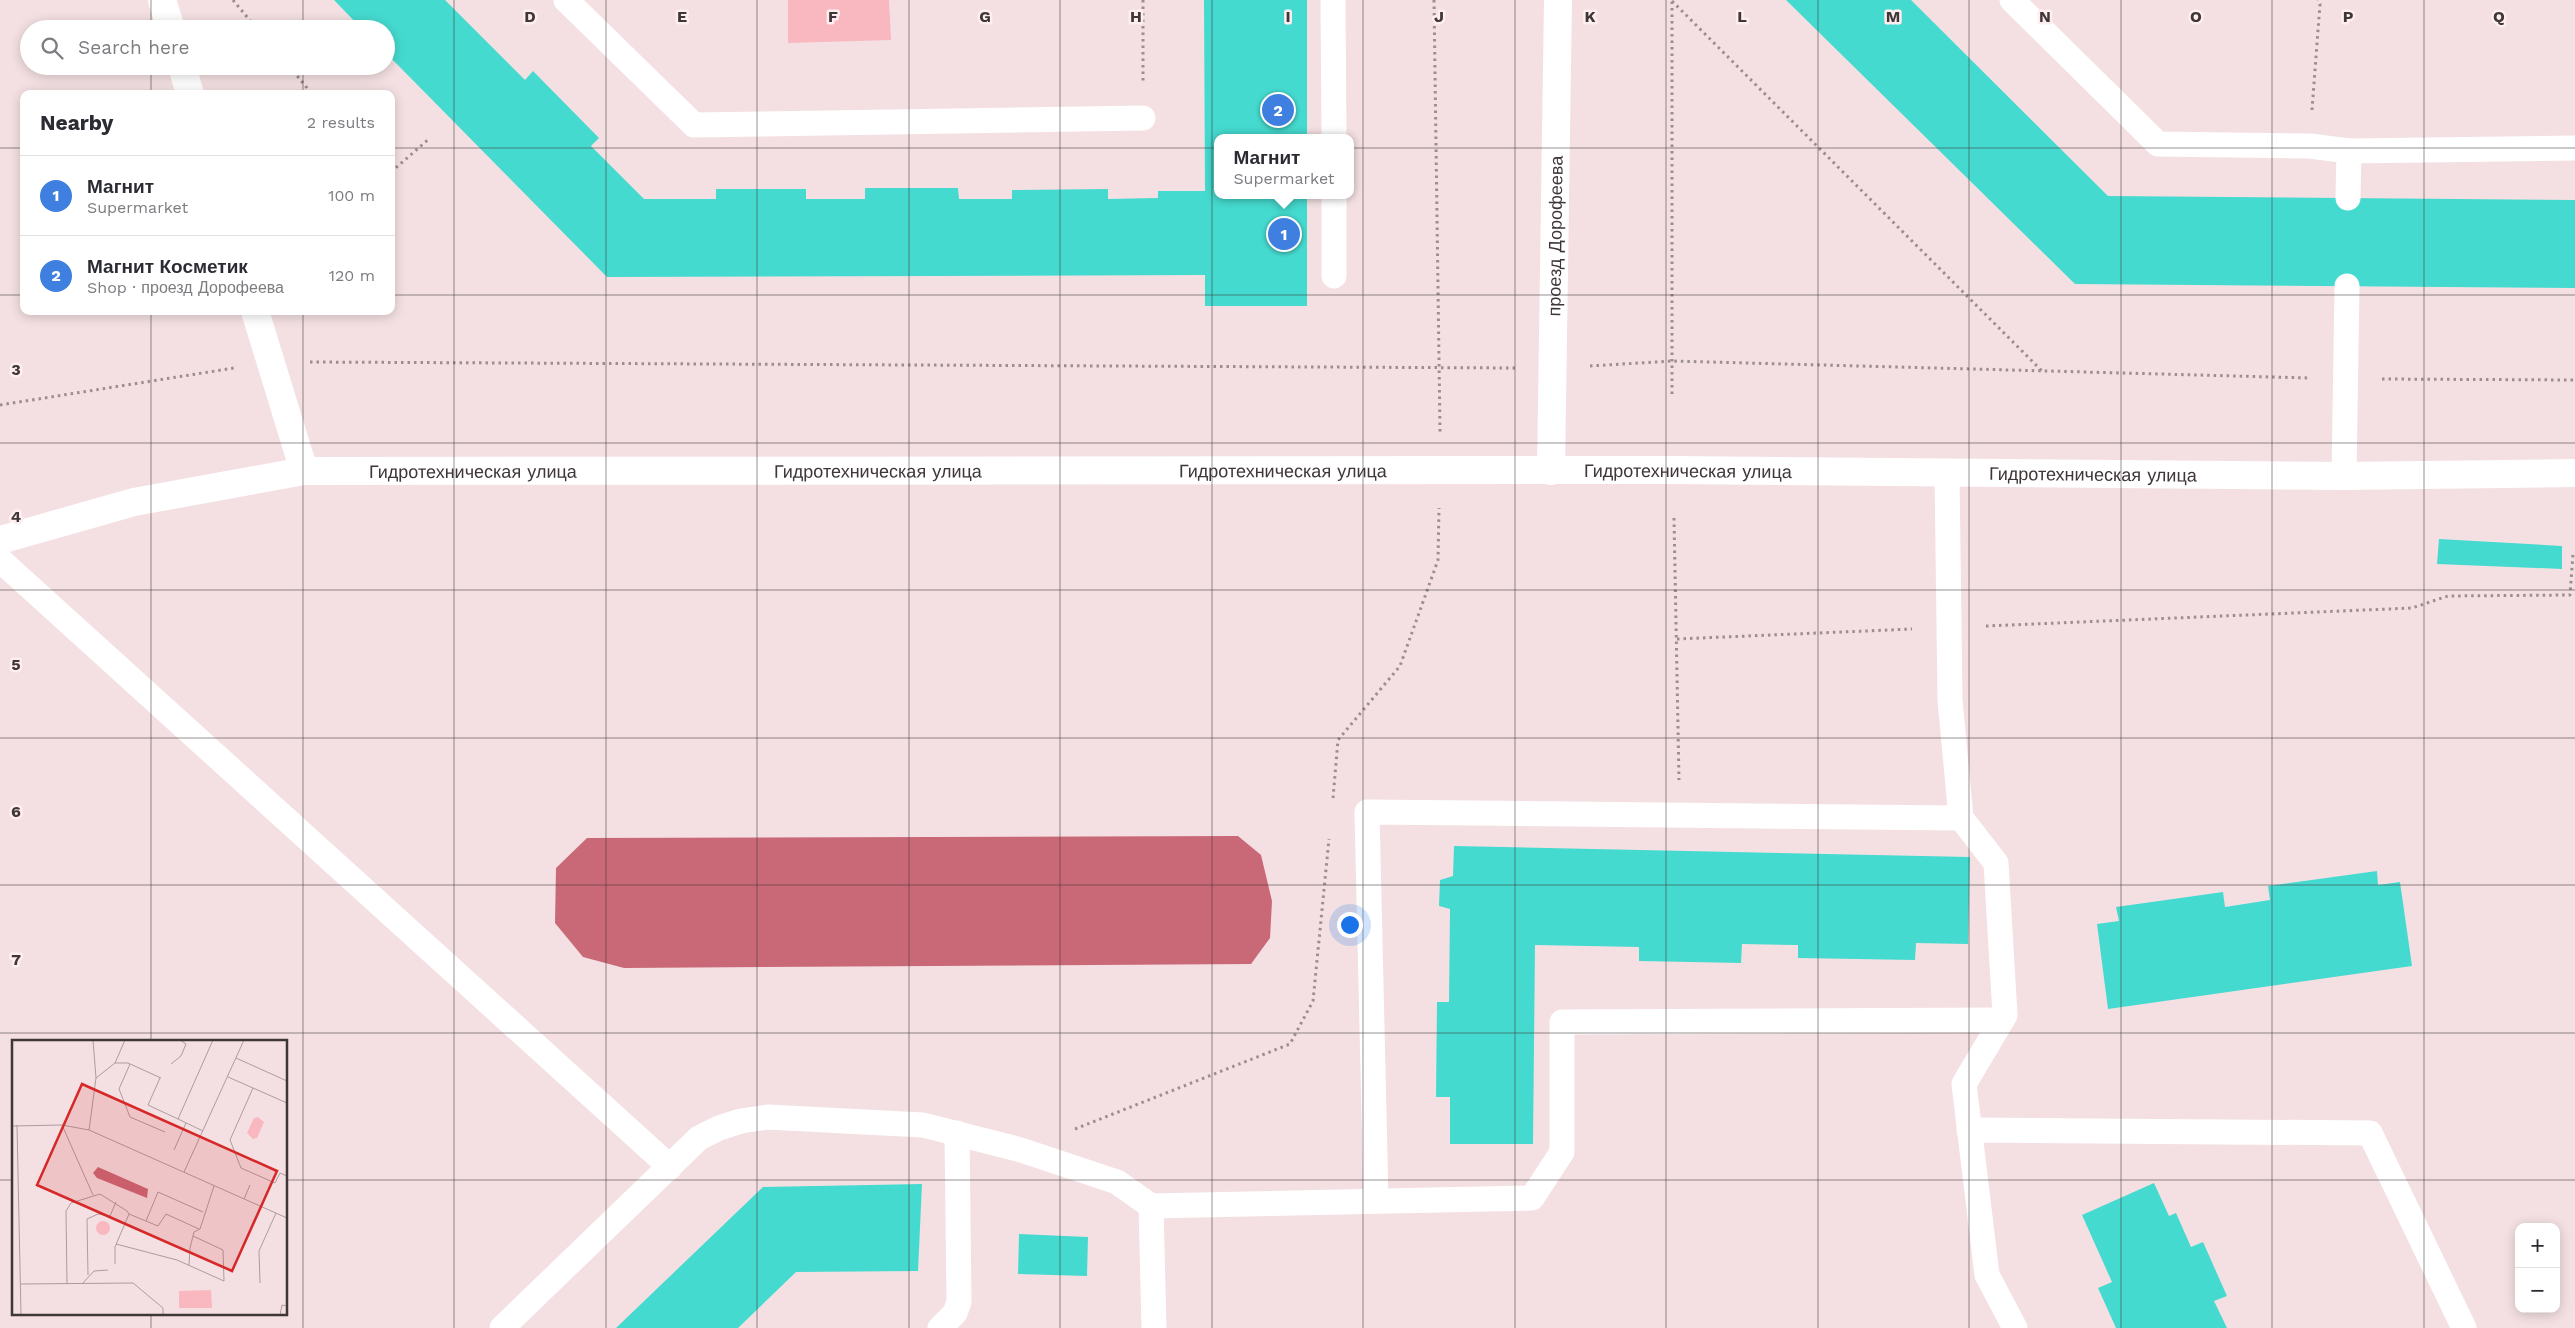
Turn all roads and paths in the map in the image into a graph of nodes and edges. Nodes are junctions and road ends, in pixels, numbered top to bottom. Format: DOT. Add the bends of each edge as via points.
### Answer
graph roads {
  1 [pos="162,0"];
  2 [pos="233,0"];
  3 [pos="566,0"];
  4 [pos="1143,0"];
  5 [pos="1333,0"];
  6 [pos="1434,0"];
  7 [pos="1558,0"];
  8 [pos="1672,0"];
  9 [pos="2012,0"];
  10 [pos="2318,0"];
  11 [pos="168,20"];
  12 [pos="250,20"];
  13 [pos="185,75"];
  14 [pos="296,75"];
  15 [pos="189,90"];
  16 [pos="309,90"];
  17 [pos="1143,118"];
  18 [pos="1334,134"];
  19 [pos="430,138"];
  20 [pos="2310,146"];
  21 [pos="2575,148"];
  22 [pos="2349,151"];
  23 [pos="395,169"];
  24 [pos="2348,198"];
  25 [pos="1334,199"];
  26 [pos="1334,276"];
  27 [pos="2347,286"];
  28 [pos="257,315"];
  29 [pos="1672,361"];
  30 [pos="271,362"];
  31 [pos="1439,367"];
  32 [pos="1552,369"];
  33 [pos="2043,372"];
  34 [pos="2346,379"];
  35 [pos="2575,380"];
  36 [pos="1672,394"];
  37 [pos="0,405"];
  38 [pos="1441,470"];
  39 [pos="304,471"];
  40 [pos="1551,471"];
  41 [pos="2575,472"];
  42 [pos="1947,474"];
  43 [pos="2344,476"];
  44 [pos="1674,518"];
  45 [pos="0,540"];
  46 [pos="2575,555"];
  47 [pos="0,560"];
  48 [pos="1950,627"];
  49 [pos="1677,639"];
  50 [pos="1332,808"];
  51 [pos="1679,815"];
  52 [pos="1961,818"];
  53 [pos="1329,837"];
  54 [pos="2002,1020"];
  55 [pos="1969,1130"];
  56 [pos="957,1133"];
  57 [pos="1021,1150"];
  58 [pos="670,1167"];
  59 [pos="1376,1200"];
  60 [pos="1151,1206"];
  61 [pos="502,1328"];
  62 [pos="940,1328"];
  63 [pos="1154,1328"];
  64 [pos="2015,1328"];
  65 [pos="2464,1328"];
  1 -- 11 [label="main road"];
  2 -- 12 [label="path"];
  3 -- 17 [label="lane" via="694,125"];
  4 -- 17 [label="path"];
  5 -- 18 [label="lane"];
  6 -- 31 [label="path"];
  7 -- 32 [label="main road, проезд Дорофеева"];
  8 -- 29 [label="path"];
  8 -- 33 [label="path"];
  9 -- 20 [label="lane" via="2158,144"];
  10 -- 20 [label="path"];
  13 -- 15 [label="main road"];
  14 -- 16 [label="path"];
  19 -- 23 [label="path"];
  20 -- 22 [label="lane"];
  21 -- 22 [label="lane"];
  22 -- 24 [label="lane"];
  25 -- 26 [label="lane"];
  27 -- 34 [label="lane"];
  28 -- 30 [label="main road"];
  29 -- 32 [label="path"];
  29 -- 33 [label="path"];
  29 -- 36 [label="path"];
  30 -- 31 [label="path"];
  30 -- 37 [label="path"];
  30 -- 39 [label="main road"];
  31 -- 32 [label="path"];
  31 -- 38 [label="path"];
  32 -- 40 [label="main road, проезд Дорофеева"];
  33 -- 34 [label="path"];
  34 -- 35 [label="path"];
  34 -- 43 [label="lane"];
  38 -- 39 [label="main road, Гидротехническая улица"];
  38 -- 40 [label="main road, Гидротехническая улица"];
  38 -- 50 [label="path" via="1438,560 1400,666 1338,740"];
  39 -- 45 [label="main road, Гидротехническая улица" via="134,502"];
  40 -- 42 [label="main road, Гидротехническая улица"];
  41 -- 43 [label="main road, Гидротехническая улица"];
  42 -- 43 [label="main road, Гидротехническая улица"];
  42 -- 48 [label="lane"];
  44 -- 49 [label="path"];
  46 -- 48 [label="path" via="2570,595 2448,596 2412,608"];
  47 -- 58 [label="lane"];
  48 -- 49 [label="path"];
  48 -- 52 [label="lane" via="1950,700"];
  49 -- 51 [label="path"];
  51 -- 52 [label="lane"];
  51 -- 59 [label="lane" via="1367,812"];
  52 -- 54 [label="lane" via="1996,863 2005,1015"];
  53 -- 57 [label="path" via="1314,1001 1290,1044"];
  54 -- 55 [label="lane" via="1964,1084"];
  54 -- 59 [label="lane" via="1562,1022 1562,1152 1532,1198"];
  55 -- 64 [label="lane" via="1987,1275"];
  55 -- 65 [label="lane" via="2370,1133"];
  56 -- 57 [label="lane"];
  56 -- 58 [label="lane" via="905,1123 768,1117 741,1121 699,1138"];
  56 -- 62 [label="lane" via="958,1302 955,1313"];
  57 -- 60 [label="lane" via="1117,1182"];
  58 -- 61 [label="lane"];
  59 -- 60 [label="lane"];
  60 -- 63 [label="lane"];
}
